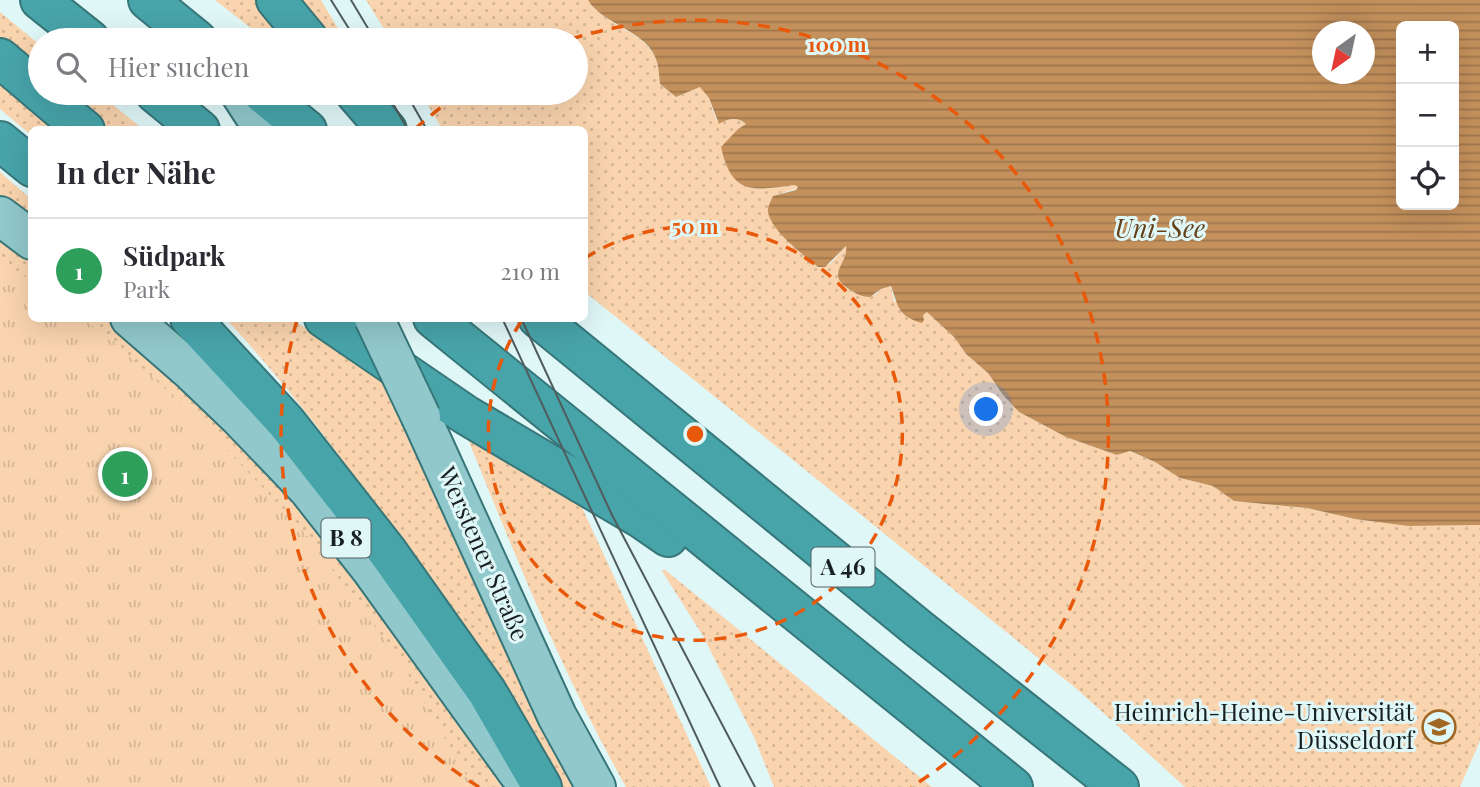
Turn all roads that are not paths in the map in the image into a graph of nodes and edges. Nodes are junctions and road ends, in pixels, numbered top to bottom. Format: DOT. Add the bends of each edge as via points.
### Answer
graph roads {
  1 [pos="40,0"];
  2 [pos="148,0"];
  3 [pos="181,0"];
  4 [pos="276,0"];
  5 [pos="75,28"];
  6 [pos="182,28"];
  7 [pos="198,28"];
  8 [pos="299,28"];
  9 [pos="0,58"];
  10 [pos="28,81"];
  11 [pos="56,105"];
  12 [pos="170,105"];
  13 [pos="248,105"];
  14 [pos="277,105"];
  15 [pos="365,105"];
  16 [pos="80,126"];
  17 [pos="195,126"];
  18 [pos="261,126"];
  19 [pos="302,126"];
  20 [pos="384,126"];
  21 [pos="0,141"];
  22 [pos="28,164"];
  23 [pos="0,216"];
  24 [pos="28,237"];
  25 [pos="134,322"];
  26 [pos="194,322"];
  27 [pos="330,322"];
  28 [pos="376,322"];
  29 [pos="438,322"];
  30 [pos="559,331"];
  31 [pos="875,676"];
  32 [pos="528,787"];
  33 [pos="542,787"];
  34 [pos="596,787"];
  35 [pos="1013,787"];
  36 [pos="1119,787"];
  1 -- 5 [label="highway"];
  2 -- 6 [label="highway"];
  3 -- 7 [label="main road"];
  4 -- 8 [label="highway"];
  9 -- 10 [label="highway"];
  11 -- 16 [label="highway"];
  12 -- 17 [label="highway"];
  13 -- 18 [label="main road"];
  14 -- 19 [label="highway"];
  15 -- 20 [label="highway"];
  21 -- 22 [label="highway"];
  23 -- 24 [label="main road"];
  25 -- 32 [label="main road, B 8" via="239,416 308,489"];
  26 -- 33 [label="highway" via="286,422 387,551 487,692"];
  27 -- 31 [label="highway" via="466,415 642,519"];
  28 -- 34 [label="main road, Werstener Straße, bridge" via="556,716"];
  29 -- 31 [label="highway, A 46"];
  30 -- 36 [label="highway, A 46" via="919,629"];
  31 -- 35 [label="highway, A 46"];
}
